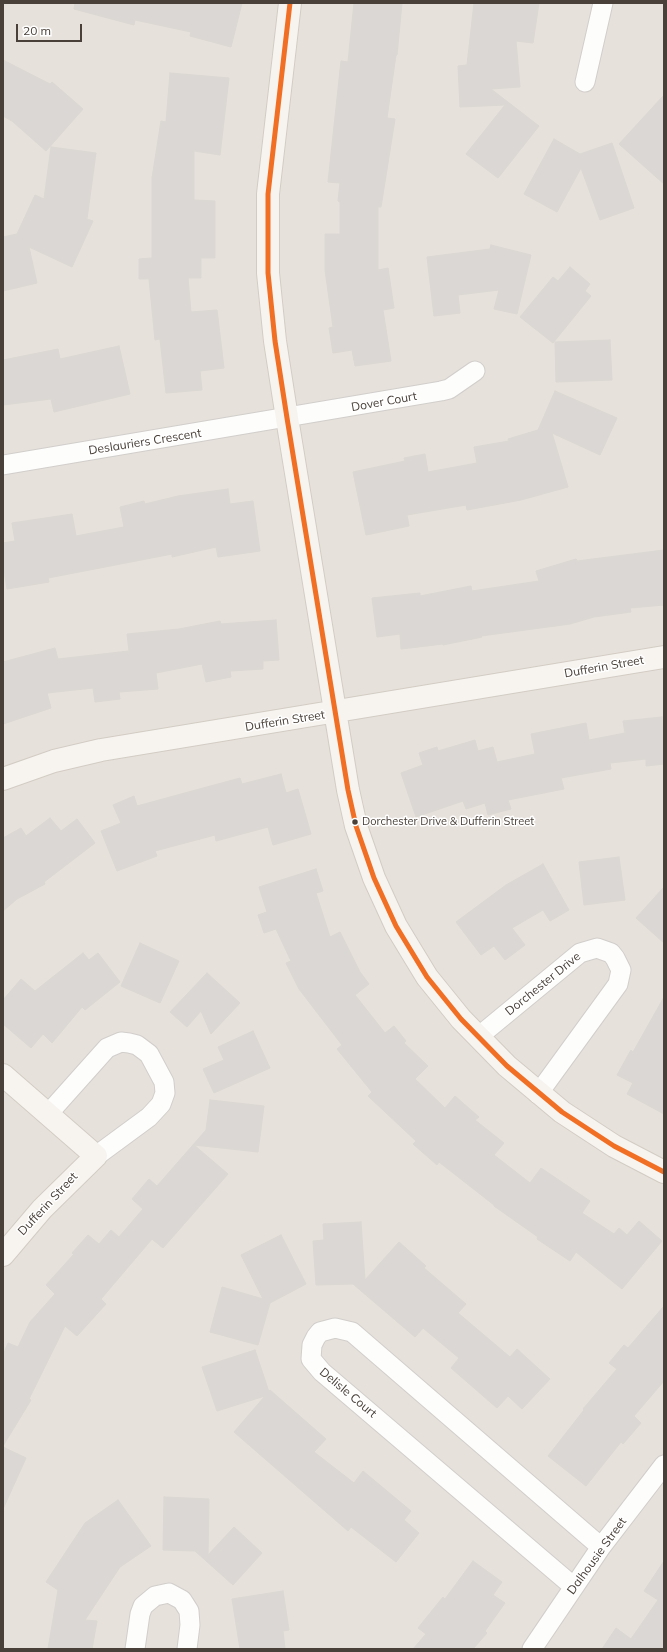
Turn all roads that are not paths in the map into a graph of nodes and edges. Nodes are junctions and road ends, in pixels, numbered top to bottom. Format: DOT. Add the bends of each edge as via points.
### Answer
graph roads {
  1 [pos="290,3"];
  2 [pos="603,3"];
  3 [pos="585,82"];
  4 [pos="475,371"];
  5 [pos="287,418"];
  6 [pos="3,465"];
  7 [pos="664,657"];
  8 [pos="335,713"];
  9 [pos="3,779"];
  10 [pos="478,1037"];
  11 [pos="3,1075"];
  12 [pos="538,1094"];
  13 [pos="48,1114"];
  14 [pos="96,1156"];
  15 [pos="664,1172"];
  16 [pos="3,1255"];
  17 [pos="664,1465"];
  18 [pos="601,1547"];
  19 [pos="574,1587"];
  20 [pos="135,1649"];
  21 [pos="186,1649"];
  22 [pos="532,1649"];
  1 -- 5 [label="street" via="267,216 271,310"];
  2 -- 3 [label="street"];
  4 -- 5 [label="street, Dover Court" via="449,389 441,391"];
  5 -- 6 [label="street, Deslauriers Crescent"];
  5 -- 8 [label="street"];
  7 -- 8 [label="street, Dufferin Street"];
  8 -- 9 [label="street, Dufferin Street" via="78,754"];
  8 -- 10 [label="street" via="356,826 374,878 411,953 427,977"];
  10 -- 12 [label="street"];
  10 -- 12 [label="street, Dorchester Drive" via="580,953 597,948 611,953 621,970 618,984"];
  11 -- 13 [label="street"];
  12 -- 15 [label="street" via="593,1134"];
  13 -- 14 [label="street"];
  13 -- 14 [label="street, Dufferin Street" via="107,1048 121,1042 129,1043 150,1054 164,1082 165,1093 161,1104"];
  14 -- 16 [label="street, Dufferin Street" via="42,1208"];
  17 -- 18 [label="street, Dalhousie Street"];
  18 -- 19 [label="street, Dalhousie Street"];
  18 -- 19 [label="street, Delisle Court" via="352,1332 335,1328 320,1332 316,1337 312,1345 311,1359 322,1372"];
  19 -- 22 [label="street, Dalhousie Street"];
  20 -- 21 [label="street" via="140,1614 144,1606 155,1596 169,1593 182,1600 189,1611 190,1625"];
}
